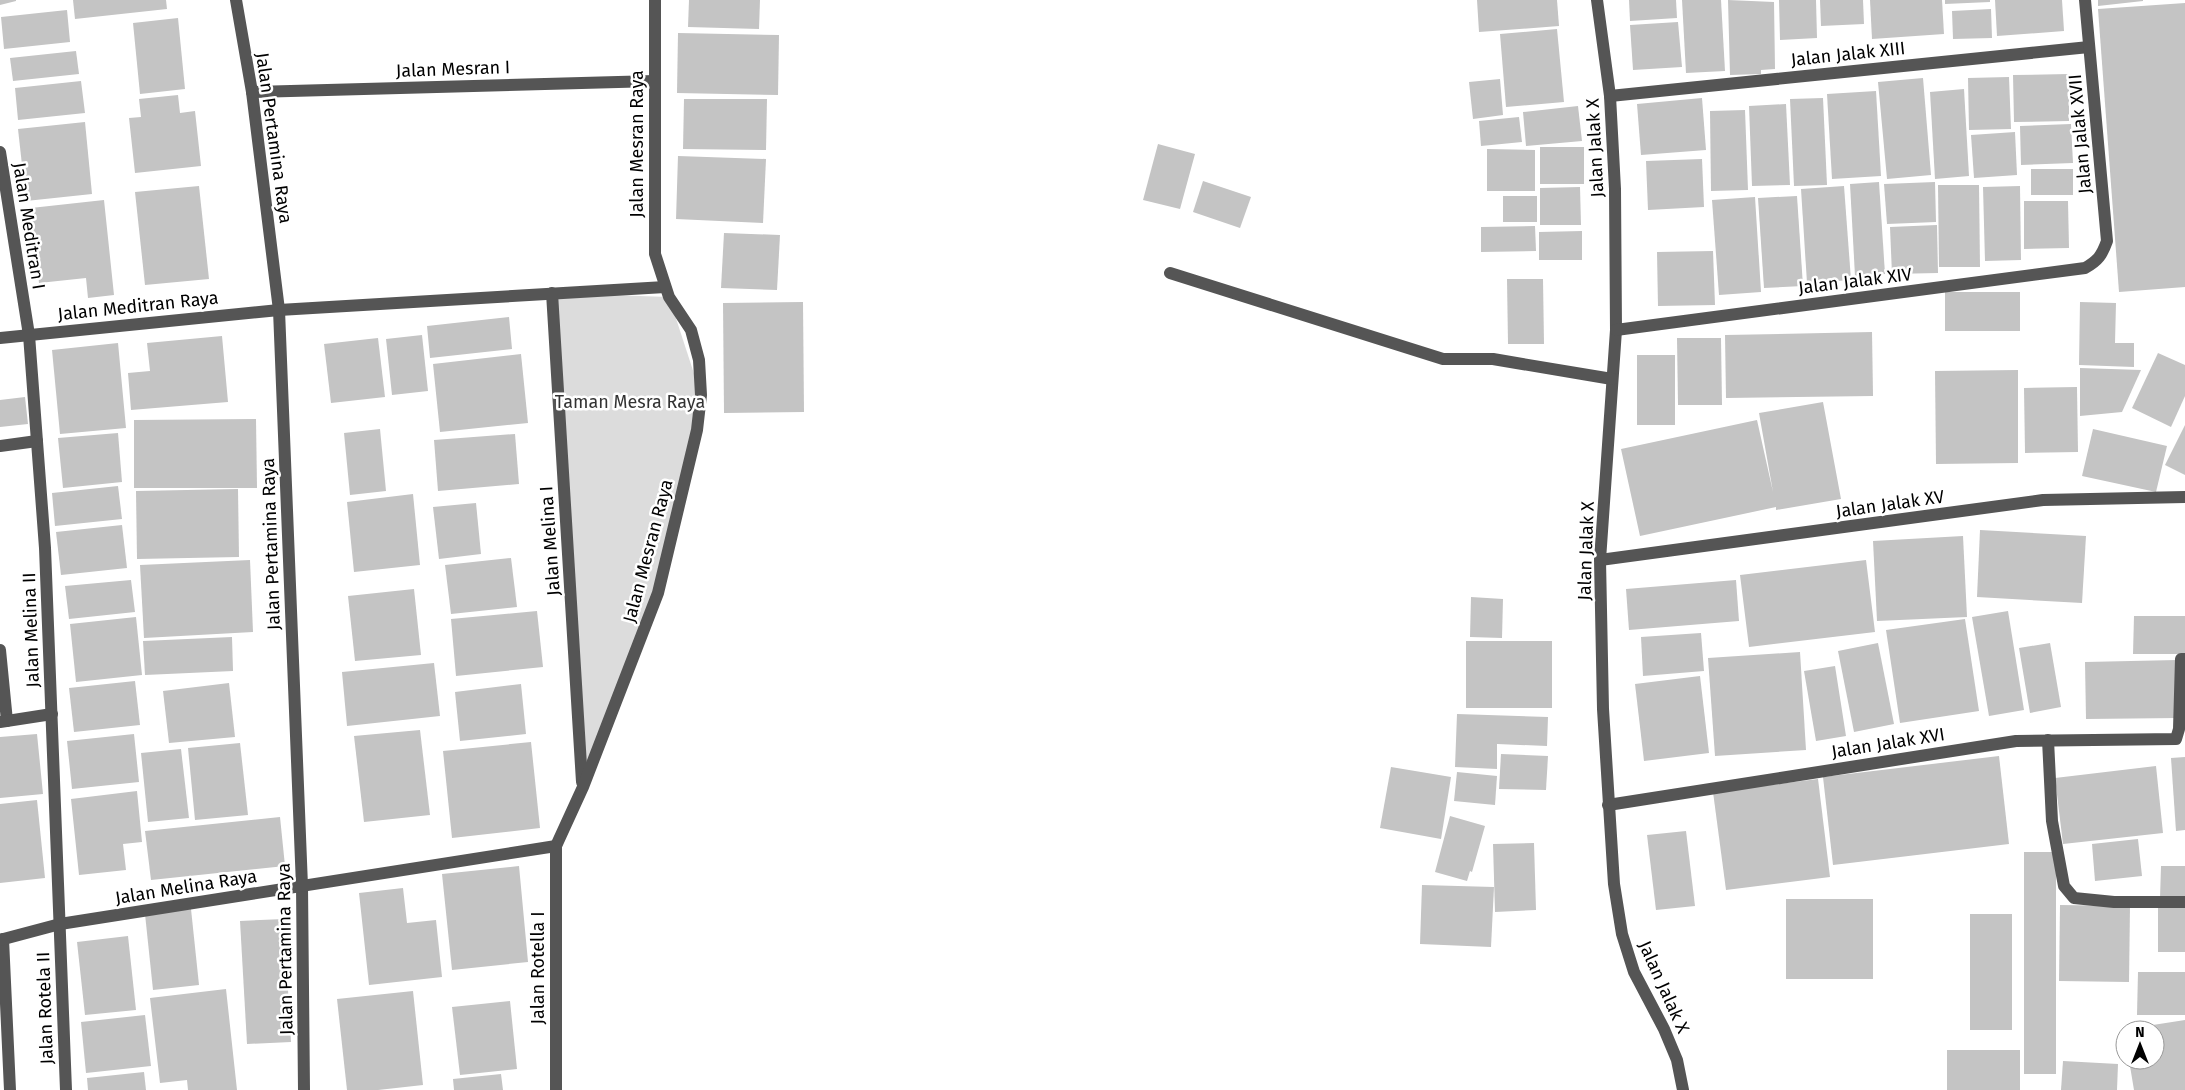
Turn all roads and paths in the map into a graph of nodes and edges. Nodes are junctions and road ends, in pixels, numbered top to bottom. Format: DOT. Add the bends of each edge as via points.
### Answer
graph roads {
  1 [pos="236,0"];
  2 [pos="654,0"];
  3 [pos="1597,0"];
  4 [pos="2085,0"];
  5 [pos="2089,47"];
  6 [pos="655,81"];
  7 [pos="252,92"];
  8 [pos="1610,96"];
  9 [pos="0,152"];
  10 [pos="2096,262"];
  11 [pos="1170,273"];
  12 [pos="665,287"];
  13 [pos="552,293"];
  14 [pos="279,310"];
  15 [pos="1616,330"];
  16 [pos="29,334"];
  17 [pos="0,338"];
  18 [pos="1612,379"];
  19 [pos="37,442"];
  20 [pos="0,446"];
  21 [pos="2185,497"];
  22 [pos="1600,560"];
  23 [pos="0,650"];
  24 [pos="2185,659"];
  25 [pos="52,714"];
  26 [pos="3,722"];
  27 [pos="2048,740"];
  28 [pos="582,787"];
  29 [pos="1608,805"];
  30 [pos="556,846"];
  31 [pos="302,886"];
  32 [pos="2185,902"];
  33 [pos="60,924"];
  34 [pos="2,939"];
  35 [pos="10,1090"];
  36 [pos="66,1090"];
  37 [pos="304,1090"];
  38 [pos="556,1090"];
  39 [pos="1683,1090"];
  1 -- 7 [label="street, Jalan Pertamina Raya"];
  2 -- 6 [label="street, Jalan Mesran Raya"];
  3 -- 8 [label="street, Jalan Jalak X"];
  4 -- 5 [label="street, Jalan Jalak XVII"];
  5 -- 8 [label="street, Jalan Jalak XIII"];
  5 -- 10 [label="street, Jalan Jalak XVII" via="2107,241 2102,257"];
  6 -- 7 [label="street, Jalan Mesran I"];
  6 -- 12 [label="street, Jalan Mesran Raya" via="655,254"];
  7 -- 14 [label="street, Jalan Pertamina Raya"];
  8 -- 15 [label="street, Jalan Jalak X" via="1615,188"];
  9 -- 16 [label="street, Jalan Meditran I"];
  10 -- 15 [label="street, Jalan Jalak XIV" via="2085,268"];
  11 -- 18 [label="street" via="1443,359 1493,359"];
  12 -- 13 [label="street"];
  12 -- 28 [label="street, Jalan Mesran Raya" via="691,330 699,360 701,395 697,430 658,593"];
  13 -- 14 [label="street"];
  13 -- 28 [label="street, Jalan Melina I"];
  14 -- 16 [label="street, Jalan Meditran Raya"];
  14 -- 31 [label="street, Jalan Pertamina Raya"];
  15 -- 18 [label="street, Jalan Jalak X"];
  16 -- 17 [label="street, Jalan Meditran Raya"];
  16 -- 19 [label="street, Jalan Melina II"];
  18 -- 22 [label="street, Jalan Jalak X"];
  19 -- 20 [label="street"];
  19 -- 25 [label="street, Jalan Melina II"];
  21 -- 22 [label="street, Jalan Jalak XV" via="2043,500"];
  22 -- 29 [label="street, Jalan Jalak X"];
  23 -- 26 [label="street, Jalan Melina II"];
  24 -- 27 [label="street, Jalan Jalak XVI" via="2180,659 2180,729 2176,739"];
  25 -- 26 [label="street"];
  25 -- 33 [label="street, Jalan Melina II"];
  27 -- 29 [label="street, Jalan Jalak XVI" via="2016,741"];
  27 -- 32 [label="street" via="2052,821 2064,886 2074,898 2114,902"];
  28 -- 30 [label="street, Jalan Mesran Raya"];
  29 -- 39 [label="street, Jalan Jalak X" via="1614,884 1622,934 1634,972 1674,1052"];
  30 -- 31 [label="street, Jalan Melina Raya"];
  30 -- 38 [label="street, Jalan Rotella I"];
  31 -- 33 [label="street, Jalan Melina Raya"];
  31 -- 37 [label="street, Jalan Pertamina Raya"];
  33 -- 34 [label="street, Jalan Melina Raya"];
  33 -- 36 [label="street, Jalan Rotela II"];
  34 -- 35 [label="street"];
}
